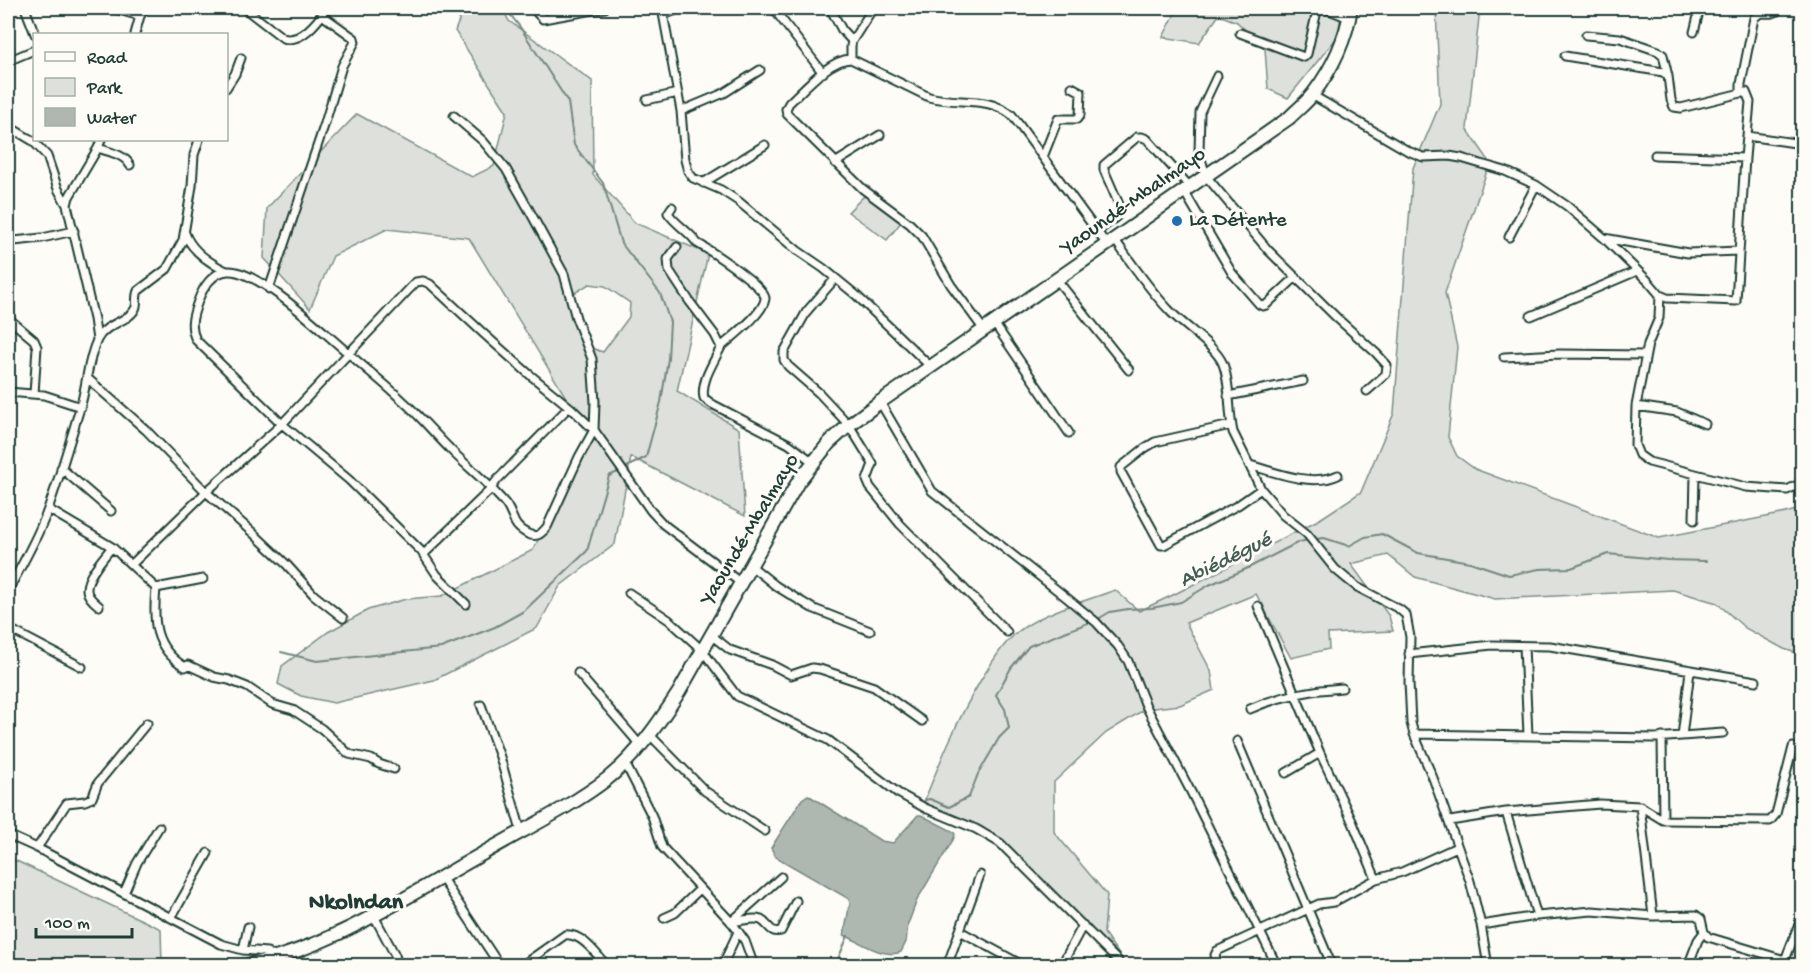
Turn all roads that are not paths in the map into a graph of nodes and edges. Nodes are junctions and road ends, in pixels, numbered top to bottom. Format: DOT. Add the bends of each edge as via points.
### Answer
graph roads {
  1 [pos="25,8"];
  2 [pos="112,8"];
  3 [pos="145,8"];
  4 [pos="244,8"];
  5 [pos="327,8"];
  6 [pos="537,8"];
  7 [pos="605,8"];
  8 [pos="681,8"];
  9 [pos="772,8"];
  10 [pos="830,8"];
  11 [pos="873,8"];
  12 [pos="1322,8"];
  13 [pos="1700,8"];
  14 [pos="1780,8"];
  15 [pos="663,11"];
  16 [pos="1350,13"];
  17 [pos="322,15"];
  18 [pos="140,16"];
  19 [pos="1694,32"];
  20 [pos="35,33"];
  21 [pos="135,33"];
  22 [pos="1240,33"];
  23 [pos="1586,35"];
  24 [pos="852,41"];
  25 [pos="33,50"];
  26 [pos="1565,56"];
  27 [pos="241,58"];
  28 [pos="851,59"];
  29 [pos="8,61"];
  30 [pos="760,70"];
  31 [pos="823,73"];
  32 [pos="1216,76"];
  33 [pos="1668,76"];
  34 [pos="228,85"];
  35 [pos="1072,87"];
  36 [pos="678,93"];
  37 [pos="1741,93"];
  38 [pos="1312,95"];
  39 [pos="647,100"];
  40 [pos="681,111"];
  41 [pos="454,116"];
  42 [pos="8,126"];
  43 [pos="880,135"];
  44 [pos="1748,136"];
  45 [pos="101,141"];
  46 [pos="199,141"];
  47 [pos="1803,144"];
  48 [pos="765,145"];
  49 [pos="98,148"];
  50 [pos="1655,155"];
  51 [pos="1043,157"];
  52 [pos="1745,158"];
  53 [pos="835,163"];
  54 [pos="130,165"];
  55 [pos="1206,176"];
  56 [pos="703,183"];
  57 [pos="1536,185"];
  58 [pos="1187,189"];
  59 [pos="67,205"];
  60 [pos="672,207"];
  61 [pos="74,231"];
  62 [pos="1097,232"];
  63 [pos="185,233"];
  64 [pos="1509,237"];
  65 [pos="1604,238"];
  66 [pos="14,241"];
  67 [pos="1111,243"];
  68 [pos="677,247"];
  69 [pos="1739,251"];
  70 [pos="226,271"];
  71 [pos="1637,271"];
  72 [pos="1295,278"];
  73 [pos="835,279"];
  74 [pos="1057,280"];
  75 [pos="269,289"];
  76 [pos="1659,295"];
  77 [pos="1531,316"];
  78 [pos="8,318"];
  79 [pos="994,323"];
  80 [pos="984,330"];
  81 [pos="97,340"];
  82 [pos="721,347"];
  83 [pos="349,354"];
  84 [pos="1645,354"];
  85 [pos="1504,357"];
  86 [pos="932,367"];
  87 [pos="1129,370"];
  88 [pos="87,378"];
  89 [pos="1303,381"];
  90 [pos="1367,391"];
  91 [pos="8,392"];
  92 [pos="34,393"];
  93 [pos="1228,396"];
  94 [pos="880,402"];
  95 [pos="1636,406"];
  96 [pos="81,407"];
  97 [pos="569,407"];
  98 [pos="282,424"];
  99 [pos="1705,424"];
  100 [pos="849,425"];
  101 [pos="1231,425"];
  102 [pos="594,430"];
  103 [pos="1069,433"];
  104 [pos="813,462"];
  105 [pos="1250,465"];
  106 [pos="61,468"];
  107 [pos="1695,474"];
  108 [pos="1338,475"];
  109 [pos="1803,483"];
  110 [pos="491,488"];
  111 [pos="1262,489"];
  112 [pos="206,492"];
  113 [pos="48,509"];
  114 [pos="111,511"];
  115 [pos="1694,520"];
  116 [pos="112,547"];
  117 [pos="424,554"];
  118 [pos="132,564"];
  119 [pos="750,565"];
  120 [pos="203,579"];
  121 [pos="741,583"];
  122 [pos="156,588"];
  123 [pos="8,591"];
  124 [pos="628,593"];
  125 [pos="466,604"];
  126 [pos="99,606"];
  127 [pos="1258,606"];
  128 [pos="343,618"];
  129 [pos="8,628"];
  130 [pos="870,632"];
  131 [pos="1007,632"];
  132 [pos="711,636"];
  133 [pos="1524,645"];
  134 [pos="702,650"];
  135 [pos="1409,654"];
  136 [pos="82,667"];
  137 [pos="1690,671"];
  138 [pos="578,673"];
  139 [pos="1756,681"];
  140 [pos="1342,688"];
  141 [pos="1296,694"];
  142 [pos="481,705"];
  143 [pos="1250,710"];
  144 [pos="922,721"];
  145 [pos="147,723"];
  146 [pos="1723,733"];
  147 [pos="649,734"];
  148 [pos="1414,734"];
  149 [pos="1528,735"];
  150 [pos="1682,736"];
  151 [pos="1662,737"];
  152 [pos="1237,741"];
  153 [pos="641,746"];
  154 [pos="1793,747"];
  155 [pos="1320,753"];
  156 [pos="625,763"];
  157 [pos="394,769"];
  158 [pos="1286,773"];
  159 [pos="1640,806"];
  160 [pos="1506,812"];
  161 [pos="1663,820"];
  162 [pos="1450,821"];
  163 [pos="159,827"];
  164 [pos="521,831"];
  165 [pos="765,831"];
  166 [pos="8,835"];
  167 [pos="1457,847"];
  168 [pos="37,848"];
  169 [pos="208,853"];
  170 [pos="980,875"];
  171 [pos="441,877"];
  172 [pos="781,877"];
  173 [pos="1376,879"];
  174 [pos="700,889"];
  175 [pos="124,893"];
  176 [pos="796,901"];
  177 [pos="1307,909"];
  178 [pos="374,916"];
  179 [pos="1537,916"];
  180 [pos="1653,916"];
  181 [pos="1803,917"];
  182 [pos="171,918"];
  183 [pos="664,918"];
  184 [pos="731,922"];
  185 [pos="1481,924"];
  186 [pos="1083,925"];
  187 [pos="249,927"];
  188 [pos="960,931"];
  189 [pos="738,932"];
  190 [pos="1261,932"];
  191 [pos="1704,932"];
  192 [pos="243,950"];
  193 [pos="276,961"];
  194 [pos="1118,961"];
  195 [pos="1785,963"];
  196 [pos="1487,965"];
  197 [pos="244,966"];
  198 [pos="398,966"];
  199 [pos="500,966"];
  200 [pos="521,966"];
  201 [pos="607,966"];
  202 [pos="722,966"];
  203 [pos="754,966"];
  204 [pos="947,966"];
  205 [pos="1024,966"];
  206 [pos="1061,966"];
  207 [pos="1218,966"];
  208 [pos="1277,966"];
  209 [pos="1332,966"];
  210 [pos="1688,966"];
  1 -- 20 [label="street"];
  2 -- 18 [label="street"];
  3 -- 18 [label="street"];
  4 -- 17 [label="street" via="289,40 309,29"];
  5 -- 17 [label="street"];
  6 -- 7 [label="street" via="543,19"];
  8 -- 15 [label="street"];
  9 -- 31 [label="street"];
  10 -- 24 [label="street"];
  11 -- 24 [label="street"];
  12 -- 16 [label="street"];
  12 -- 22 [label="street" via="1317,11 1304,57"];
  13 -- 19 [label="street"];
  14 -- 37 [label="street" via="1754,18"];
  15 -- 36 [label="street"];
  16 -- 38 [label="highway, Yaoundé-Mbalmayo" via="1338,51"];
  17 -- 75 [label="street" via="355,42 342,66"];
  18 -- 21 [label="street"];
  23 -- 33 [label="street" via="1620,38 1658,51 1663,55"];
  24 -- 28 [label="street"];
  25 -- 29 [label="street"];
  26 -- 33 [label="street" via="1655,70"];
  27 -- 34 [label="street"];
  28 -- 31 [label="street" via="843,59"];
  28 -- 51 [label="street" via="929,97 993,103 1012,115"];
  30 -- 40 [label="street" via="724,93"];
  31 -- 53 [label="street" via="786,109"];
  32 -- 55 [label="street" via="1200,112 1199,152"];
  33 -- 37 [label="street" via="1674,107"];
  35 -- 51 [label="street" via="1082,98 1080,115 1077,119 1058,119"];
  36 -- 39 [label="street"];
  36 -- 40 [label="street"];
  37 -- 44 [label="street" via="1746,92 1750,102"];
  38 -- 55 [label="highway, Yaoundé-Mbalmayo" via="1289,118"];
  38 -- 57 [label="street" via="1408,152 1423,157 1461,158"];
  40 -- 56 [label="street" via="688,171"];
  41 -- 102 [label="street" via="483,141 506,170 564,274 592,359"];
  42 -- 59 [label="street" via="33,141 47,156"];
  43 -- 53 [label="street"];
  44 -- 47 [label="street"];
  44 -- 52 [label="street"];
  45 -- 49 [label="street"];
  46 -- 63 [label="street"];
  48 -- 56 [label="street"];
  49 -- 54 [label="street" via="120,155"];
  49 -- 59 [label="street"];
  50 -- 52 [label="street"];
  51 -- 62 [label="street"];
  52 -- 69 [label="street"];
  53 -- 80 [label="street" via="922,236"];
  55 -- 58 [label="highway, Yaoundé-Mbalmayo"];
  55 -- 72 [label="street"];
  56 -- 73 [label="street" via="738,201"];
  57 -- 64 [label="street"];
  57 -- 65 [label="street"];
  58 -- 62 [label="street" via="1147,139 1137,137 1104,165 1120,209"];
  58 -- 67 [label="highway, Yaoundé-Mbalmayo"];
  58 -- 72 [label="street" via="1232,273 1259,304 1266,305"];
  59 -- 61 [label="street"];
  60 -- 82 [label="street" via="668,213 697,243 757,285 765,295 757,314"];
  61 -- 66 [label="street"];
  61 -- 81 [label="street"];
  62 -- 67 [label="street"];
  63 -- 70 [label="street" via="198,252"];
  63 -- 81 [label="street" via="167,269 138,291 131,314 108,326"];
  65 -- 69 [label="street" via="1688,253"];
  65 -- 71 [label="street"];
  67 -- 74 [label="highway, Yaoundé-Mbalmayo"];
  67 -- 93 [label="street" via="1169,311 1217,354 1227,378"];
  68 -- 82 [label="street" via="668,259 669,270"];
  69 -- 76 [label="street" via="1736,301"];
  70 -- 75 [label="street" via="240,273"];
  70 -- 98 [label="street" via="209,280 199,298 191,331"];
  71 -- 76 [label="street"];
  71 -- 77 [label="street"];
  72 -- 90 [label="street" via="1387,364 1386,374"];
  73 -- 86 [label="street"];
  73 -- 100 [label="street" via="807,311 784,352 784,360"];
  74 -- 79 [label="highway, Yaoundé-Mbalmayo"];
  74 -- 87 [label="street"];
  75 -- 83 [label="street"];
  76 -- 84 [label="street" via="1659,318"];
  78 -- 92 [label="street" via="37,347"];
  79 -- 80 [label="highway, Yaoundé-Mbalmayo"];
  79 -- 103 [label="street"];
  80 -- 86 [label="highway, Yaoundé-Mbalmayo"];
  81 -- 88 [label="street"];
  82 -- 104 [label="street" via="702,391 704,398 789,444"];
  83 -- 97 [label="street" via="416,282 423,280"];
  83 -- 98 [label="street"];
  83 -- 110 [label="street" via="404,401"];
  84 -- 85 [label="street"];
  84 -- 95 [label="street"];
  86 -- 94 [label="highway, Yaoundé-Mbalmayo"];
  88 -- 96 [label="street"];
  88 -- 112 [label="street" via="146,430"];
  89 -- 93 [label="street"];
  91 -- 92 [label="street"];
  92 -- 96 [label="street"];
  93 -- 101 [label="street"];
  94 -- 100 [label="highway, Yaoundé-Mbalmayo"];
  94 -- 190 [label="street" via="932,491 1096,622 1118,646"];
  95 -- 99 [label="street" via="1677,412"];
  95 -- 107 [label="street" via="1635,445 1639,455 1649,462"];
  96 -- 106 [label="street"];
  97 -- 102 [label="street"];
  97 -- 110 [label="street"];
  98 -- 112 [label="street"];
  98 -- 117 [label="street" via="349,480"];
  100 -- 104 [label="highway, Yaoundé-Mbalmayo"];
  100 -- 131 [label="street" via="873,464 867,480 870,487 900,524"];
  101 -- 105 [label="street"];
  101 -- 111 [label="street" via="1155,442 1123,464 1121,472 1161,545"];
  102 -- 110 [label="street" via="541,534 535,536 514,524 507,507"];
  102 -- 121 [label="street" via="651,512"];
  104 -- 119 [label="highway, Yaoundé-Mbalmayo"];
  105 -- 108 [label="street" via="1316,481"];
  105 -- 111 [label="street"];
  106 -- 113 [label="street"];
  106 -- 114 [label="street"];
  107 -- 109 [label="street" via="1746,486 1787,490"];
  107 -- 115 [label="street"];
  110 -- 117 [label="street"];
  111 -- 135 [label="street" via="1335,569 1406,615"];
  112 -- 118 [label="street"];
  112 -- 128 [label="street"];
  113 -- 116 [label="street"];
  113 -- 123 [label="street"];
  116 -- 118 [label="street"];
  116 -- 126 [label="street" via="92,575 87,590"];
  117 -- 125 [label="street" via="437,575"];
  118 -- 122 [label="street"];
  119 -- 121 [label="highway, Yaoundé-Mbalmayo"];
  119 -- 130 [label="street" via="812,608"];
  120 -- 122 [label="street"];
  121 -- 132 [label="highway, Yaoundé-Mbalmayo"];
  122 -- 157 [label="street" via="154,612 159,641 178,663 238,683 272,704 293,710 349,754"];
  124 -- 134 [label="street" via="669,620"];
  127 -- 141 [label="street"];
  129 -- 136 [label="street"];
  132 -- 134 [label="highway, Yaoundé-Mbalmayo"];
  132 -- 144 [label="street" via="730,650 791,675 820,669 874,687"];
  133 -- 135 [label="street"];
  133 -- 137 [label="street" via="1550,646"];
  133 -- 149 [label="street"];
  134 -- 147 [label="highway, Yaoundé-Mbalmayo" via="680,692"];
  134 -- 186 [label="street" via="736,696 828,740 897,793 1000,843"];
  135 -- 148 [label="street"];
  137 -- 139 [label="street"];
  137 -- 150 [label="street"];
  138 -- 153 [label="street"];
  140 -- 141 [label="street"];
  141 -- 143 [label="street"];
  141 -- 155 [label="street"];
  142 -- 164 [label="street"];
  145 -- 168 [label="street" via="98,783 92,798 67,803"];
  146 -- 150 [label="street"];
  147 -- 153 [label="highway, Yaoundé-Mbalmayo"];
  147 -- 165 [label="street" via="705,791"];
  148 -- 149 [label="street"];
  148 -- 162 [label="street"];
  149 -- 151 [label="street"];
  150 -- 151 [label="street"];
  151 -- 161 [label="street"];
  152 -- 177 [label="street"];
  153 -- 156 [label="highway, Yaoundé-Mbalmayo"];
  154 -- 161 [label="street" via="1776,814 1770,821"];
  155 -- 158 [label="street"];
  155 -- 173 [label="street"];
  156 -- 164 [label="highway, Yaoundé-Mbalmayo" via="584,795"];
  156 -- 174 [label="street" via="652,816 662,847"];
  159 -- 160 [label="street" via="1600,804"];
  159 -- 161 [label="street"];
  159 -- 180 [label="street"];
  160 -- 162 [label="street"];
  160 -- 179 [label="street"];
  162 -- 167 [label="street"];
  163 -- 175 [label="street"];
  164 -- 171 [label="highway, Yaoundé-Mbalmayo"];
  166 -- 168 [label="street"];
  167 -- 173 [label="street" via="1402,872"];
  167 -- 185 [label="street"];
  168 -- 175 [label="street"];
  169 -- 182 [label="street"];
  170 -- 188 [label="street"];
  171 -- 178 [label="highway, Yaoundé-Mbalmayo"];
  171 -- 199 [label="street"];
  172 -- 184 [label="street"];
  173 -- 177 [label="street" via="1334,902"];
  174 -- 183 [label="street" via="675,913"];
  174 -- 184 [label="street"];
  175 -- 182 [label="street"];
  176 -- 184 [label="street" via="777,933 762,920"];
  177 -- 190 [label="street"];
  177 -- 209 [label="street"];
  178 -- 193 [label="highway, Yaoundé-Mbalmayo"];
  178 -- 198 [label="street"];
  179 -- 180 [label="street" via="1592,911"];
  179 -- 185 [label="street"];
  180 -- 191 [label="street" via="1696,915"];
  181 -- 195 [label="street"];
  182 -- 192 [label="street" via="221,944"];
  184 -- 189 [label="street"];
  185 -- 196 [label="street"];
  186 -- 194 [label="street"];
  186 -- 206 [label="street"];
  187 -- 192 [label="street"];
  188 -- 204 [label="street"];
  188 -- 205 [label="street"];
  189 -- 202 [label="street"];
  189 -- 203 [label="street"];
  190 -- 207 [label="street" via="1217,951"];
  190 -- 208 [label="street"];
  191 -- 195 [label="street" via="1713,940"];
  191 -- 210 [label="street"];
  192 -- 193 [label="street" via="267,952"];
  193 -- 197 [label="highway, Yaoundé-Mbalmayo"];
  200 -- 201 [label="street" via="572,934"];
}
